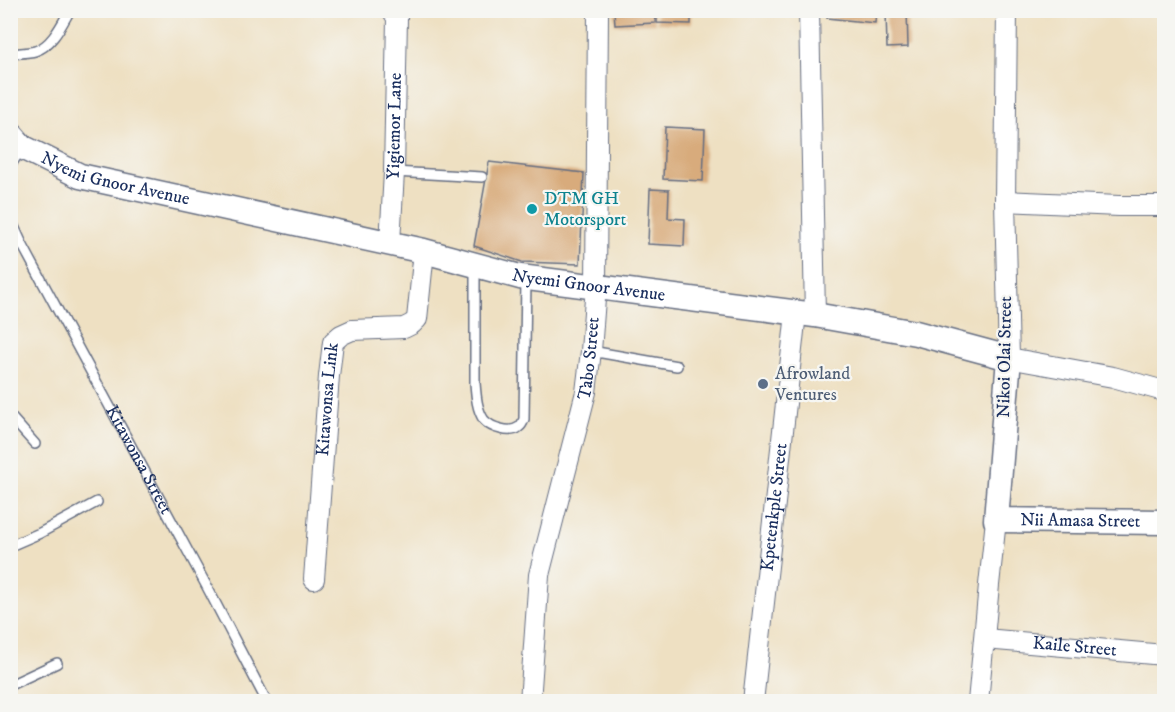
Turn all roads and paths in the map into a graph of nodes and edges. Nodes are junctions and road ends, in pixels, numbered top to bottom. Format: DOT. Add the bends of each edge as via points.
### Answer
graph roads {
  1 [pos="70,10"];
  2 [pos="392,10"];
  3 [pos="598,10"];
  4 [pos="809,10"];
  5 [pos="1006,10"];
  6 [pos="10,54"];
  7 [pos="14,149"];
  8 [pos="394,172"];
  9 [pos="482,177"];
  10 [pos="1005,201"];
  11 [pos="1164,206"];
  12 [pos="10,218"];
  13 [pos="390,243"];
  14 [pos="424,251"];
  15 [pos="474,265"];
  16 [pos="526,278"];
  17 [pos="596,286"];
  18 [pos="805,314"];
  19 [pos="591,351"];
  20 [pos="1009,358"];
  21 [pos="677,366"];
  22 [pos="1164,391"];
  23 [pos="10,416"];
  24 [pos="35,444"];
  25 [pos="98,502"];
  26 [pos="996,520"];
  27 [pos="1164,522"];
  28 [pos="10,546"];
  29 [pos="314,579"];
  30 [pos="984,639"];
  31 [pos="1164,655"];
  32 [pos="57,663"];
  33 [pos="10,685"];
  34 [pos="267,702"];
  35 [pos="530,702"];
  36 [pos="753,702"];
  37 [pos="978,702"];
  1 -- 6 [label="lane" via="46,44 36,51"];
  2 -- 8 [label="street, Yigiemor Lane" via="397,18"];
  3 -- 17 [label="street, Tabo Street"];
  4 -- 18 [label="street, Kpetenkple Street"];
  5 -- 10 [label="street, Nikoi Olai Street"];
  7 -- 13 [label="street, Nyemi Gnoor Avenue" via="80,176"];
  8 -- 9 [label="lane"];
  8 -- 13 [label="street, Yigiemor Lane"];
  10 -- 11 [label="street"];
  10 -- 20 [label="street, Nikoi Olai Street"];
  12 -- 34 [label="lane, Kitawonsa Street"];
  13 -- 14 [label="street, Nyemi Gnoor Avenue"];
  14 -- 15 [label="street, Nyemi Gnoor Avenue"];
  14 -- 29 [label="street, Kitawonsa Link" via="417,319 412,324 352,330 333,342"];
  15 -- 16 [label="street, Nyemi Gnoor Avenue"];
  15 -- 16 [label="lane" via="476,400 486,423 513,431 524,419"];
  16 -- 17 [label="street, Nyemi Gnoor Avenue"];
  17 -- 18 [label="street, Nyemi Gnoor Avenue"];
  17 -- 19 [label="street, Tabo Street"];
  18 -- 20 [label="street, Nyemi Gnoor Avenue" via="916,333"];
  18 -- 36 [label="street, Kpetenkple Street"];
  19 -- 21 [label="lane"];
  19 -- 35 [label="street, Tabo Street" via="586,392 539,575"];
  20 -- 22 [label="street, Nyemi Gnoor Avenue" via="1113,377"];
  20 -- 26 [label="street, Nikoi Olai Street"];
  23 -- 24 [label="lane"];
  25 -- 28 [label="lane"];
  26 -- 27 [label="street, Nii Amasa Street"];
  26 -- 30 [label="street, Nikoi Olai Street"];
  30 -- 31 [label="street, Kaile Street"];
  30 -- 37 [label="street, Nikoi Olai Street"];
  32 -- 33 [label="lane"];
}
